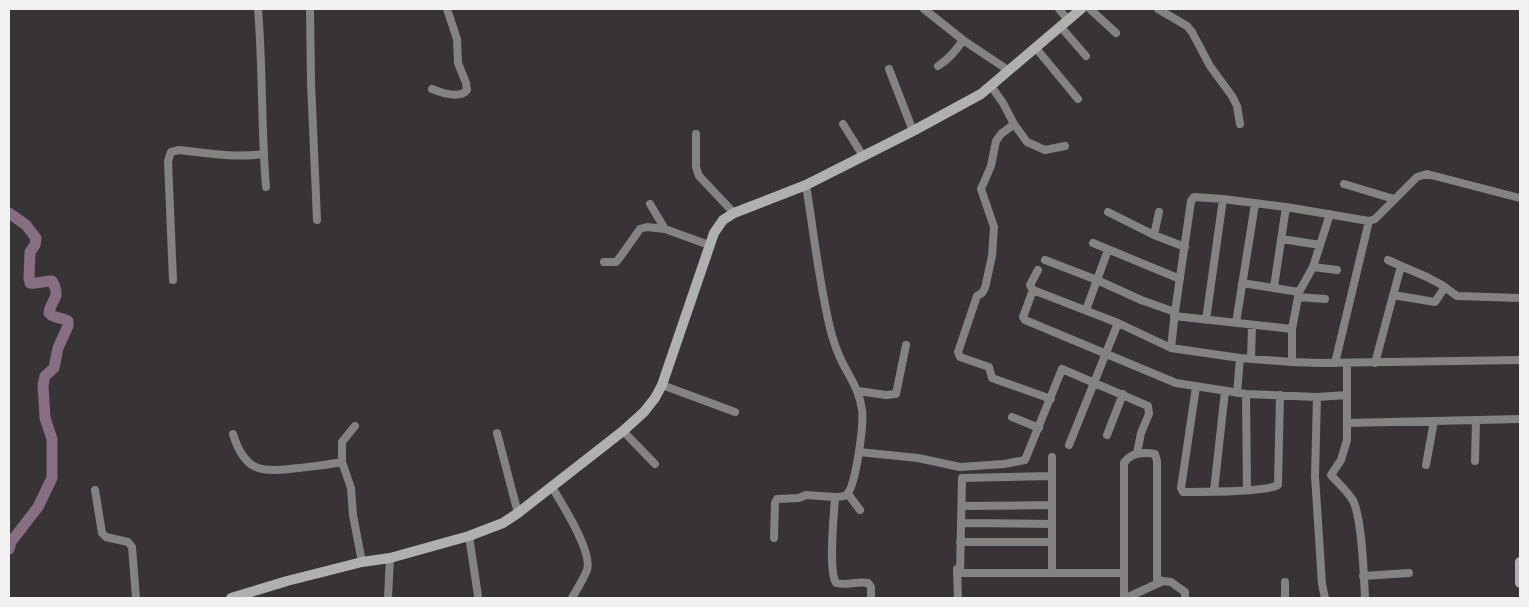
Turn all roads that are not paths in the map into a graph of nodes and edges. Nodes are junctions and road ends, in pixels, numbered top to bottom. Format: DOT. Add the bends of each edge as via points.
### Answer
graph roads {
  1 [pos="258,9"];
  2 [pos="310,9"];
  3 [pos="447,9"];
  4 [pos="924,9"];
  5 [pos="1059,9"];
  6 [pos="1081,9"];
  7 [pos="1090,9"];
  8 [pos="1158,9"];
  9 [pos="1064,23"];
  10 [pos="1116,33"];
  11 [pos="963,40"];
  12 [pos="1035,47"];
  13 [pos="1086,56"];
  14 [pos="938,66"];
  15 [pos="889,69"];
  16 [pos="1008,70"];
  17 [pos="991,86"];
  18 [pos="432,89"];
  19 [pos="1078,99"];
  20 [pos="844,124"];
  21 [pos="1014,124"];
  22 [pos="1240,124"];
  23 [pos="913,131"];
  24 [pos="696,134"];
  25 [pos="1065,146"];
  26 [pos="264,154"];
  27 [pos="863,156"];
  28 [pos="806,184"];
  29 [pos="1344,184"];
  30 [pos="266,187"];
  31 [pos="1520,198"];
  32 [pos="1223,199"];
  33 [pos="1394,199"];
  34 [pos="650,204"];
  35 [pos="1255,204"];
  36 [pos="1286,207"];
  37 [pos="1108,212"];
  38 [pos="1159,212"];
  39 [pos="734,213"];
  40 [pos="1330,214"];
  41 [pos="317,220"];
  42 [pos="1369,221"];
  43 [pos="665,229"];
  44 [pos="1154,235"];
  45 [pos="1282,239"];
  46 [pos="1093,243"];
  47 [pos="1320,244"];
  48 [pos="709,245"];
  49 [pos="1185,247"];
  50 [pos="1108,250"];
  51 [pos="1044,260"];
  52 [pos="1388,260"];
  53 [pos="604,262"];
  54 [pos="1401,266"];
  55 [pos="1313,267"];
  56 [pos="1038,270"];
  57 [pos="1337,270"];
  58 [pos="1180,279"];
  59 [pos="174,280"];
  60 [pos="1097,280"];
  61 [pos="1242,283"];
  62 [pos="1274,287"];
  63 [pos="1445,287"];
  64 [pos="1032,290"];
  65 [pos="1298,294"];
  66 [pos="1393,295"];
  67 [pos="1520,298"];
  68 [pos="1326,299"];
  69 [pos="1086,310"];
  70 [pos="1174,314"];
  71 [pos="1206,320"];
  72 [pos="1118,323"];
  73 [pos="1236,323"];
  74 [pos="1252,325"];
  75 [pos="1292,329"];
  76 [pos="906,345"];
  77 [pos="1172,348"];
  78 [pos="1106,353"];
  79 [pos="1240,358"];
  80 [pos="1251,359"];
  81 [pos="1520,360"];
  82 [pos="1292,362"];
  83 [pos="1336,363"];
  84 [pos="1347,363"];
  85 [pos="1374,363"];
  86 [pos="1094,382"];
  87 [pos="662,385"];
  88 [pos="1196,387"];
  89 [pos="858,391"];
  90 [pos="1225,391"];
  91 [pos="1237,393"];
  92 [pos="1123,394"];
  93 [pos="1246,394"];
  94 [pos="1280,395"];
  95 [pos="1347,395"];
  96 [pos="1317,397"];
  97 [pos="1051,399"];
  98 [pos="735,412"];
  99 [pos="1012,417"];
  100 [pos="1520,419"];
  101 [pos="1476,420"];
  102 [pos="1434,421"];
  103 [pos="1347,422"];
  104 [pos="355,426"];
  105 [pos="1039,428"];
  106 [pos="623,431"];
  107 [pos="497,433"];
  108 [pos="233,434"];
  109 [pos="1107,435"];
  110 [pos="1069,445"];
  111 [pos="858,452"];
  112 [pos="1138,453"];
  113 [pos="1052,458"];
  114 [pos="1475,460"];
  115 [pos="342,462"];
  116 [pos="655,464"];
  117 [pos="1426,465"];
  118 [pos="960,467"];
  119 [pos="1331,475"];
  120 [pos="1052,476"];
  121 [pos="1315,476"];
  122 [pos="552,487"];
  123 [pos="95,490"];
  124 [pos="1247,490"];
  125 [pos="1214,491"];
  126 [pos="848,494"];
  127 [pos="835,497"];
  128 [pos="1052,504"];
  129 [pos="962,506"];
  130 [pos="860,510"];
  131 [pos="518,513"];
  132 [pos="962,523"];
  133 [pos="1052,524"];
  134 [pos="469,536"];
  135 [pos="774,538"];
  136 [pos="960,542"];
  137 [pos="1052,542"];
  138 [pos="390,558"];
  139 [pos="362,562"];
  140 [pos="1520,562"];
  141 [pos="958,573"];
  142 [pos="1052,573"];
  143 [pos="1124,573"];
  144 [pos="1409,573"];
  145 [pos="1363,576"];
  146 [pos="1163,581"];
  147 [pos="1285,582"];
  148 [pos="1520,583"];
  149 [pos="478,596"];
  150 [pos="136,598"];
  151 [pos="231,598"];
  152 [pos="388,598"];
  153 [pos="572,598"];
  154 [pos="871,598"];
  155 [pos="958,598"];
  156 [pos="1125,598"];
  157 [pos="1185,598"];
  158 [pos="1285,598"];
  159 [pos="1325,598"];
  160 [pos="1365,598"];
  1 -- 26 [label="street"];
  2 -- 41 [label="street"];
  3 -- 18 [label="street" via="457,39 458,63 467,90 446,95"];
  4 -- 11 [label="street"];
  5 -- 9 [label="street"];
  6 -- 9 [label="street"];
  7 -- 10 [label="street"];
  8 -- 22 [label="street" via="1192,32 1210,66 1232,96"];
  9 -- 12 [label="street"];
  9 -- 13 [label="street"];
  11 -- 14 [label="street" via="948,60"];
  11 -- 16 [label="street"];
  12 -- 16 [label="street"];
  12 -- 19 [label="street"];
  15 -- 23 [label="street"];
  16 -- 17 [label="street"];
  17 -- 21 [label="street"];
  17 -- 23 [label="street"];
  20 -- 27 [label="street"];
  21 -- 25 [label="street" via="1027,142 1045,150"];
  21 -- 97 [label="street" via="996,141 991,166 982,186 994,227 992,256 985,288 976,296 958,352 960,357 989,367 992,378"];
  23 -- 27 [label="street"];
  24 -- 39 [label="street" via="699,176"];
  26 -- 30 [label="street"];
  26 -- 59 [label="street" via="247,157 171,152 168,161"];
  27 -- 28 [label="street"];
  28 -- 39 [label="street"];
  28 -- 89 [label="street" via="831,332 842,363"];
  29 -- 33 [label="street"];
  31 -- 33 [label="street" via="1424,174"];
  32 -- 35 [label="street"];
  32 -- 49 [label="street" via="1192,199"];
  32 -- 71 [label="street"];
  33 -- 42 [label="street"];
  34 -- 43 [label="street"];
  35 -- 36 [label="street"];
  35 -- 61 [label="street"];
  36 -- 40 [label="street"];
  36 -- 45 [label="street"];
  37 -- 44 [label="street"];
  38 -- 44 [label="street"];
  39 -- 48 [label="street" via="718,226"];
  40 -- 42 [label="street"];
  40 -- 47 [label="street"];
  42 -- 83 [label="street"];
  43 -- 48 [label="street"];
  43 -- 53 [label="street" via="640,229 616,262"];
  44 -- 49 [label="street"];
  45 -- 47 [label="street"];
  45 -- 62 [label="street"];
  46 -- 50 [label="street"];
  47 -- 55 [label="street"];
  48 -- 87 [label="street"];
  49 -- 58 [label="street"];
  50 -- 58 [label="street"];
  50 -- 60 [label="street"];
  51 -- 60 [label="street"];
  52 -- 54 [label="street"];
  54 -- 63 [label="street"];
  54 -- 66 [label="street"];
  55 -- 57 [label="street"];
  55 -- 65 [label="street"];
  56 -- 64 [label="street" via="1030,285"];
  58 -- 70 [label="street"];
  60 -- 69 [label="street"];
  60 -- 70 [label="street"];
  61 -- 62 [label="street"];
  61 -- 73 [label="street"];
  62 -- 65 [label="street"];
  63 -- 66 [label="street" via="1435,302"];
  63 -- 67 [label="street" via="1457,296"];
  64 -- 69 [label="street"];
  64 -- 78 [label="street" via="1024,312 1025,320"];
  65 -- 68 [label="street"];
  65 -- 75 [label="street"];
  66 -- 85 [label="street"];
  69 -- 72 [label="street"];
  70 -- 71 [label="street"];
  70 -- 77 [label="street"];
  71 -- 73 [label="street"];
  72 -- 77 [label="street"];
  72 -- 78 [label="street"];
  73 -- 74 [label="street"];
  74 -- 75 [label="street"];
  74 -- 80 [label="street"];
  75 -- 82 [label="street"];
  76 -- 89 [label="street" via="896,394"];
  77 -- 79 [label="street"];
  78 -- 86 [label="street"];
  78 -- 88 [label="street" via="1176,383"];
  79 -- 80 [label="street"];
  79 -- 91 [label="street"];
  80 -- 82 [label="street"];
  81 -- 85 [label="street"];
  82 -- 83 [label="street"];
  83 -- 84 [label="street"];
  84 -- 85 [label="street"];
  84 -- 95 [label="street"];
  86 -- 92 [label="street"];
  86 -- 97 [label="street" via="1062,369"];
  86 -- 110 [label="street"];
  87 -- 98 [label="street"];
  87 -- 106 [label="street" via="651,404"];
  88 -- 90 [label="street"];
  88 -- 125 [label="street" via="1182,490"];
  89 -- 111 [label="street" via="862,431"];
  90 -- 91 [label="street"];
  90 -- 125 [label="street"];
  91 -- 93 [label="street"];
  92 -- 109 [label="street"];
  92 -- 112 [label="street" via="1148,406 1150,414 1141,433"];
  93 -- 94 [label="street"];
  93 -- 124 [label="street"];
  94 -- 96 [label="street"];
  94 -- 124 [label="street" via="1278,485"];
  95 -- 96 [label="street"];
  95 -- 103 [label="street"];
  96 -- 121 [label="street"];
  97 -- 105 [label="street"];
  99 -- 105 [label="street"];
  100 -- 101 [label="street"];
  101 -- 102 [label="street"];
  101 -- 114 [label="street"];
  102 -- 103 [label="street"];
  102 -- 117 [label="street"];
  103 -- 119 [label="street" via="1347,440 1341,460"];
  104 -- 115 [label="street" via="342,442"];
  105 -- 118 [label="street" via="1025,460"];
  106 -- 116 [label="street"];
  106 -- 122 [label="street"];
  107 -- 131 [label="street"];
  108 -- 115 [label="street" via="242,456 262,469 275,471"];
  111 -- 118 [label="street" via="918,458"];
  111 -- 126 [label="street"];
  112 -- 143 [label="street" via="1124,463"];
  112 -- 146 [label="street" via="1155,454 1157,461 1157,579"];
  113 -- 120 [label="street"];
  115 -- 139 [label="street" via="351,488"];
  118 -- 141 [label="street" via="956,530"];
  119 -- 121 [label="street"];
  119 -- 145 [label="street" via="1353,500 1360,533"];
  120 -- 128 [label="street"];
  120 -- 129 [label="street" via="962,478"];
  121 -- 159 [label="street"];
  122 -- 131 [label="street"];
  122 -- 153 [label="street" via="572,522 588,561"];
  123 -- 150 [label="street" via="102,533 128,542 132,547"];
  124 -- 125 [label="street"];
  126 -- 127 [label="street"];
  126 -- 130 [label="street"];
  127 -- 135 [label="street" via="806,495 777,499"];
  127 -- 154 [label="street" via="833,578 841,584 868,583"];
  128 -- 129 [label="street"];
  128 -- 133 [label="street"];
  129 -- 132 [label="street"];
  131 -- 134 [label="street" via="503,523"];
  132 -- 133 [label="street"];
  132 -- 136 [label="street"];
  133 -- 137 [label="street"];
  134 -- 138 [label="street"];
  134 -- 149 [label="street"];
  136 -- 137 [label="street"];
  136 -- 141 [label="street"];
  137 -- 142 [label="street"];
  138 -- 139 [label="street"];
  138 -- 152 [label="street"];
  139 -- 151 [label="street"];
  140 -- 148 [label="street"];
  141 -- 142 [label="street"];
  141 -- 155 [label="street"];
  142 -- 143 [label="street"];
  143 -- 156 [label="street"];
  144 -- 145 [label="street"];
  145 -- 160 [label="street"];
  146 -- 156 [label="street"];
  146 -- 157 [label="street" via="1172,582 1184,592"];
  147 -- 158 [label="street"];
}
